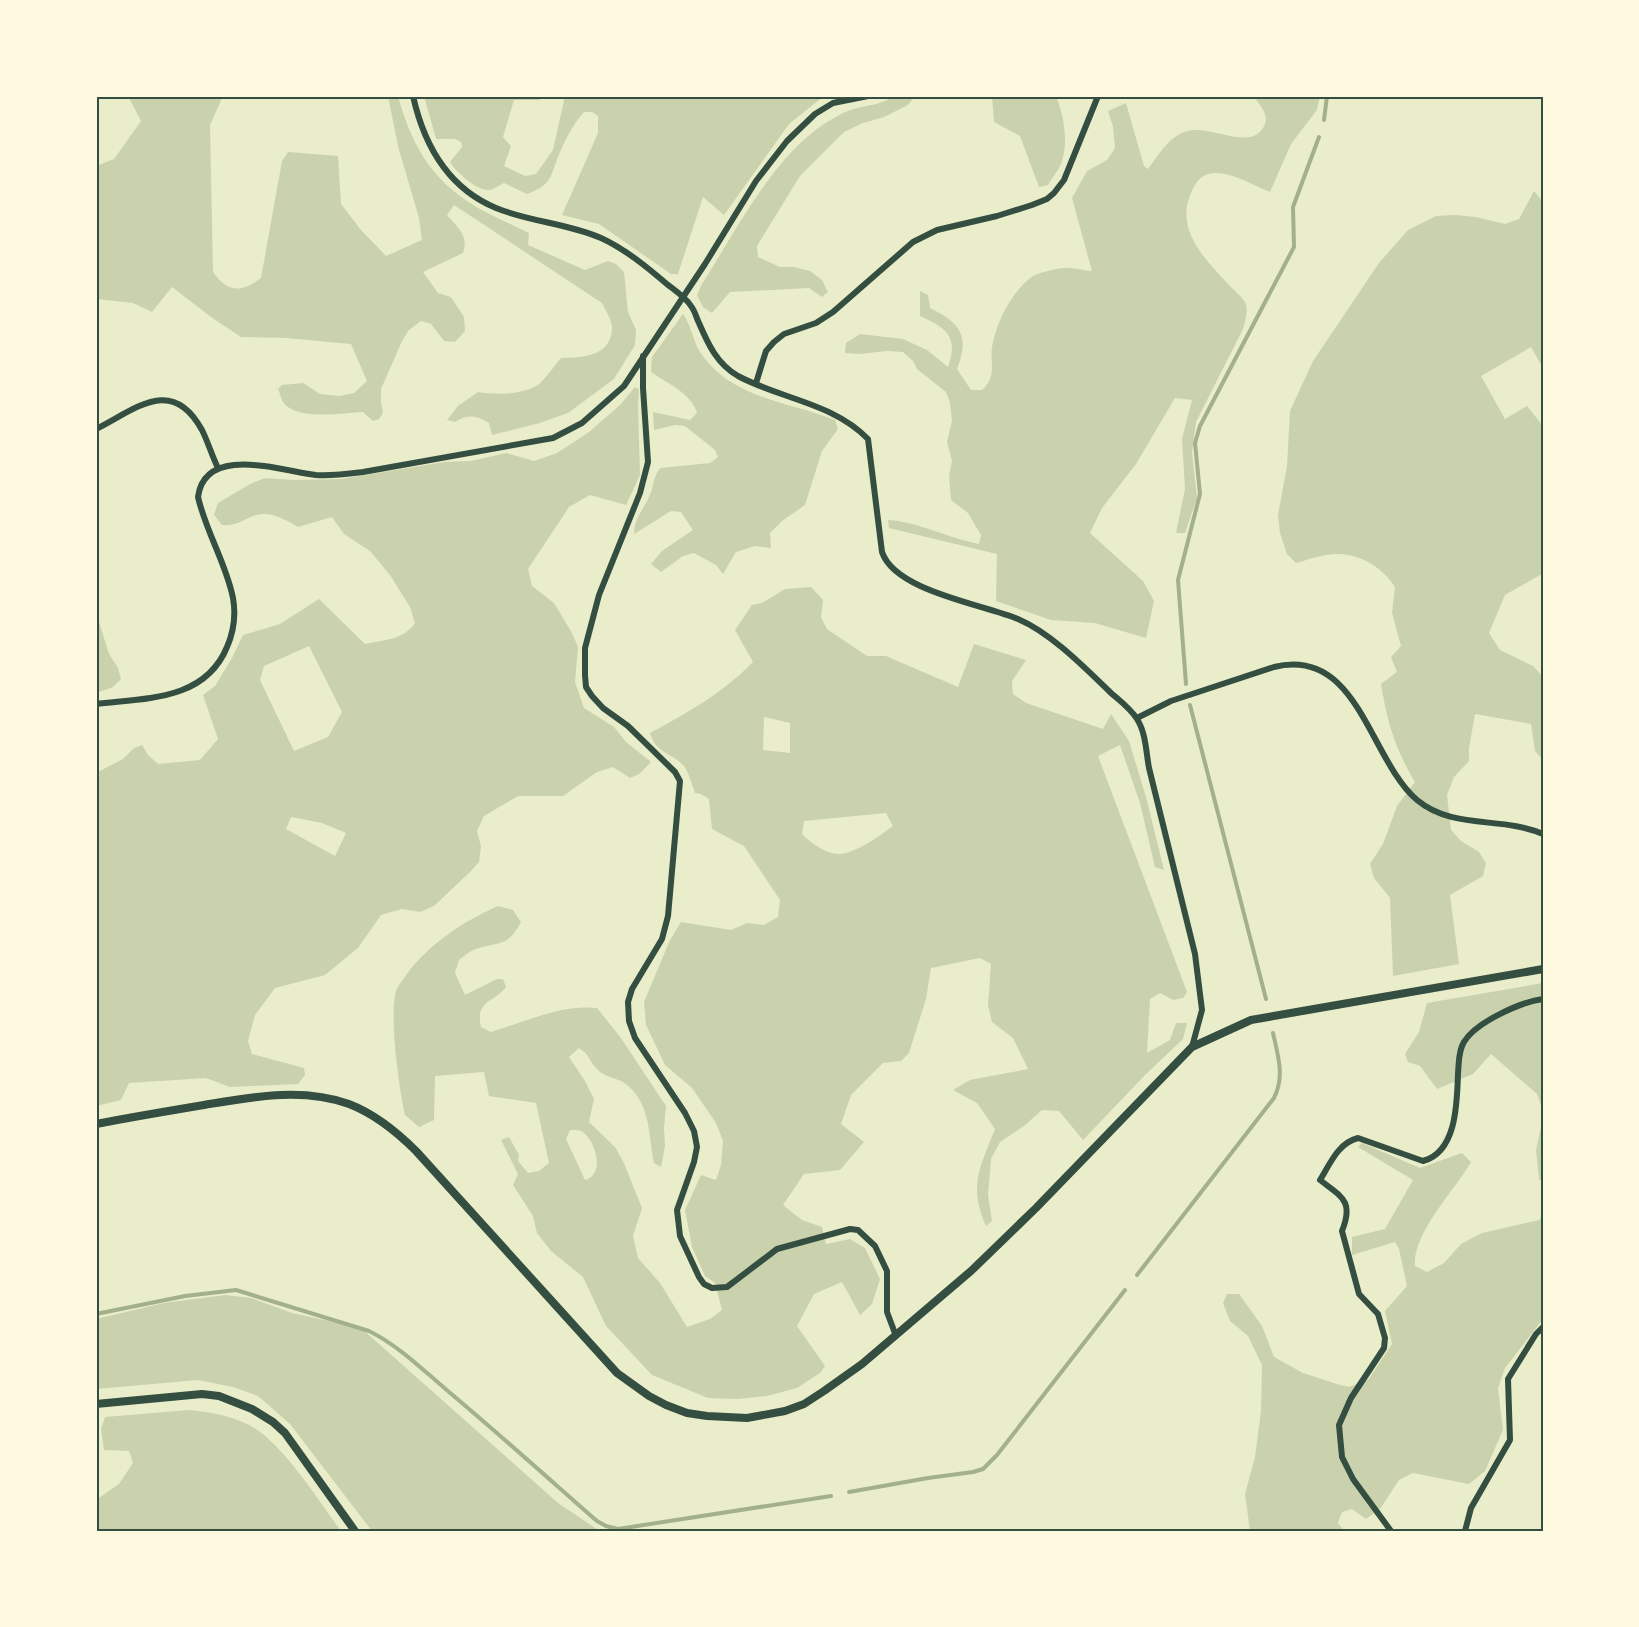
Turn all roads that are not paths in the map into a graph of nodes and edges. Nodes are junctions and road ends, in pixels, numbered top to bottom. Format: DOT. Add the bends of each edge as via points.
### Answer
graph roads {
  1 [pos="413,96"];
  2 [pos="868,96"];
  3 [pos="1098,96"];
  4 [pos="682,297"];
  5 [pos="643,356"];
  6 [pos="756,383"];
  7 [pos="96,429"];
  8 [pos="218,468"];
  9 [pos="96,704"];
  10 [pos="1137,718"];
  11 [pos="1543,834"];
  12 [pos="1543,969"];
  13 [pos="1543,999"];
  14 [pos="1192,1047"];
  15 [pos="96,1124"];
  16 [pos="1543,1327"];
  17 [pos="896,1336"];
  18 [pos="96,1404"];
  19 [pos="355,1531"];
  20 [pos="1391,1531"];
  21 [pos="1465,1531"];
  1 -- 4 [label="street" via="433,153 450,177 496,208 601,238 629,254"];
  2 -- 4 [label="street" via="833,103 787,141 756,181"];
  3 -- 6 [label="street" via="1064,180 1047,199 937,230 914,242 833,312 774,342 766,351"];
  4 -- 5 [label="street"];
  4 -- 6 [label="street" via="692,306 710,349 721,363"];
  5 -- 8 [label="street" via="624,386 603,406 553,438 334,476 258,465"];
  5 -- 17 [label="street" via="648,462 640,493 599,595 585,648 585,675 592,696 628,726 680,781 668,916 662,939 628,1002 635,1038 694,1131 694,1161 677,1210 680,1236 699,1277 712,1288 727,1287 777,1249 858,1230 875,1246 887,1271 887,1312"];
  6 -- 10 [label="street" via="840,416 868,439 882,552 891,569 906,580 1019,619 1039,631"];
  7 -- 8 [label="street" via="153,400 177,402 201,430"];
  8 -- 9 [label="street" via="205,478 198,497 232,597 234,625 224,655 206,678 179,693"];
  10 -- 11 [label="street" via="1171,701 1274,667 1290,663 1308,666 1331,676 1352,698 1401,782 1416,800 1435,812 1461,820 1510,825"];
  10 -- 14 [label="street" via="1195,954 1202,1010"];
  12 -- 14 [label="street" via="1251,1020"];
  13 -- 20 [label="street" via="1519,1005 1477,1029 1463,1042 1457,1102 1439,1154 1423,1161 1358,1138 1341,1147 1320,1180 1347,1204 1342,1231 1359,1294 1378,1314 1384,1338 1384,1348 1351,1398 1339,1425 1342,1457"];
  14 -- 17 [label="street" via="1036,1208"];
  15 -- 17 [label="street" via="234,1100 291,1095 331,1099 368,1113 416,1151 617,1373 649,1396 687,1413 747,1418 785,1411 824,1392"];
  16 -- 21 [label="street" via="1508,1379 1510,1440 1471,1508"];
  18 -- 19 [label="street" via="202,1394 252,1408 285,1433"];
}
